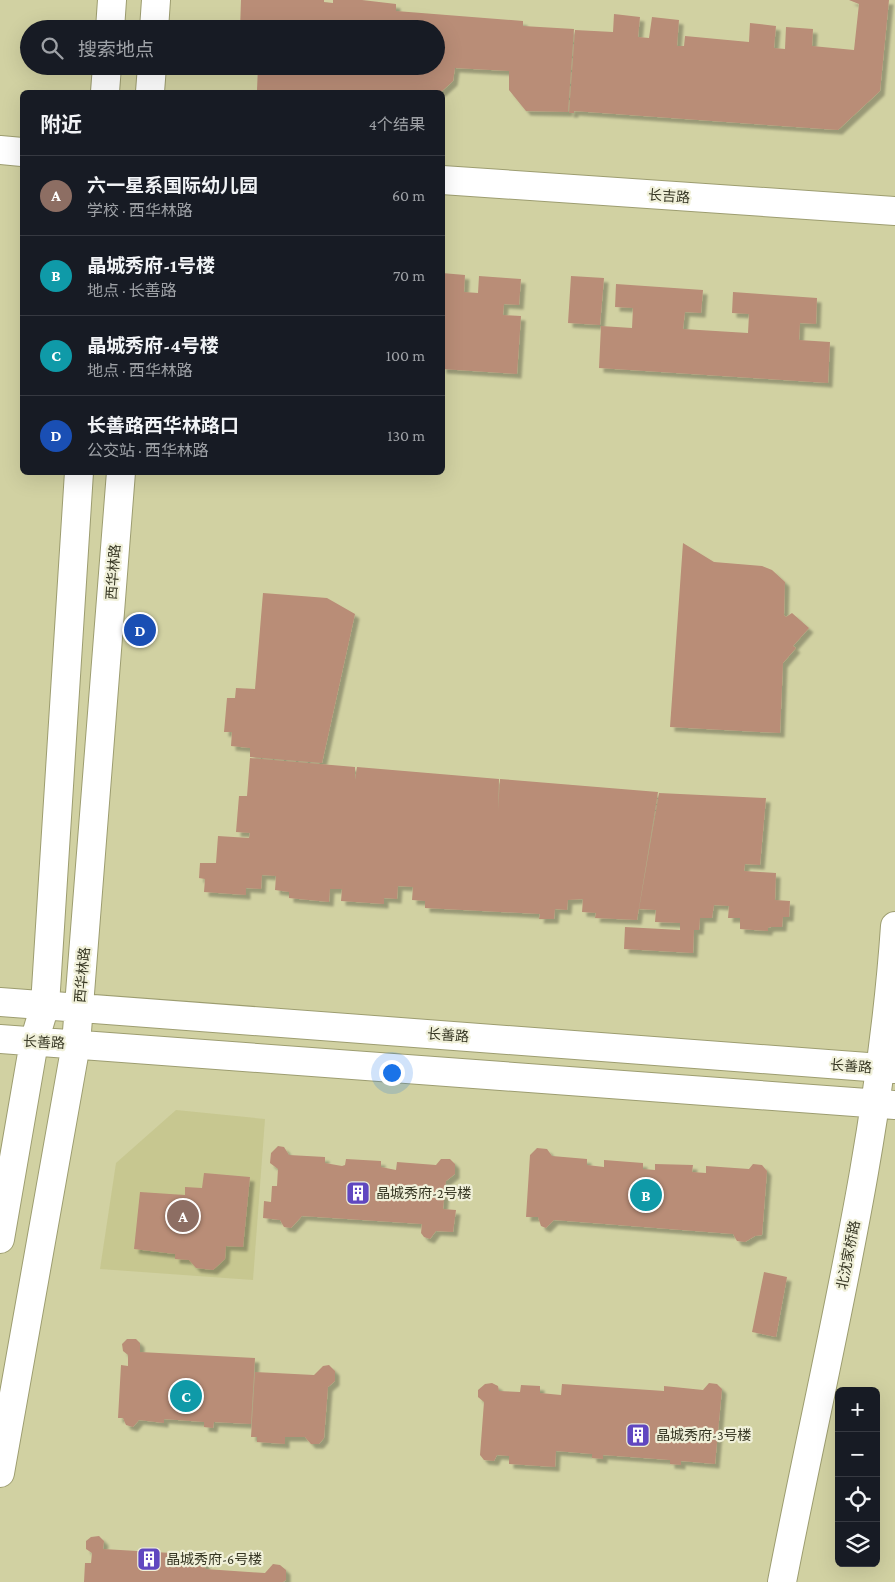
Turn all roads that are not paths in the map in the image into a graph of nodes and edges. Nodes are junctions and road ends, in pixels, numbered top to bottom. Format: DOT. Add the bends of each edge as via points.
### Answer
graph roads {
  1 [pos="112,0"];
  2 [pos="156,0"];
  3 [pos="111,20"];
  4 [pos="155,20"];
  5 [pos="106,75"];
  6 [pos="151,75"];
  7 [pos="105,90"];
  8 [pos="150,90"];
  9 [pos="0,150"];
  10 [pos="20,152"];
  11 [pos="445,180"];
  12 [pos="895,211"];
  13 [pos="79,475"];
  14 [pos="121,475"];
  15 [pos="895,926"];
  16 [pos="0,1002"];
  17 [pos="45,1005"];
  18 [pos="79,1008"];
  19 [pos="0,1040"];
  20 [pos="34,1042"];
  21 [pos="76,1044"];
  22 [pos="888,1068"];
  23 [pos="886,1105"];
  24 [pos="0,1239"];
  25 [pos="0,1473"];
  26 [pos="782,1582"];
  1 -- 3 [label="street"];
  2 -- 4 [label="street"];
  5 -- 7 [label="street"];
  6 -- 8 [label="street"];
  9 -- 10 [label="street"];
  11 -- 12 [label="street, 长吉路"];
  13 -- 17 [label="street"];
  14 -- 18 [label="street, 西华林路"];
  15 -- 22 [label="street, 北沈家桥路"];
  16 -- 17 [label="street, 长善路"];
  17 -- 18 [label="street, 长善路"];
  17 -- 20 [label="street"];
  18 -- 21 [label="street, 西华林路"];
  18 -- 22 [label="street, 长善路"];
  19 -- 20 [label="street, 长善路"];
  20 -- 21 [label="street, 长善路"];
  20 -- 24 [label="street"];
  21 -- 23 [label="street, 长善路"];
  21 -- 25 [label="street, 西华林路"];
  22 -- 23 [label="street, 北沈家桥路"];
  23 -- 26 [label="street, 北沈家桥路" via="862,1185"];
}
